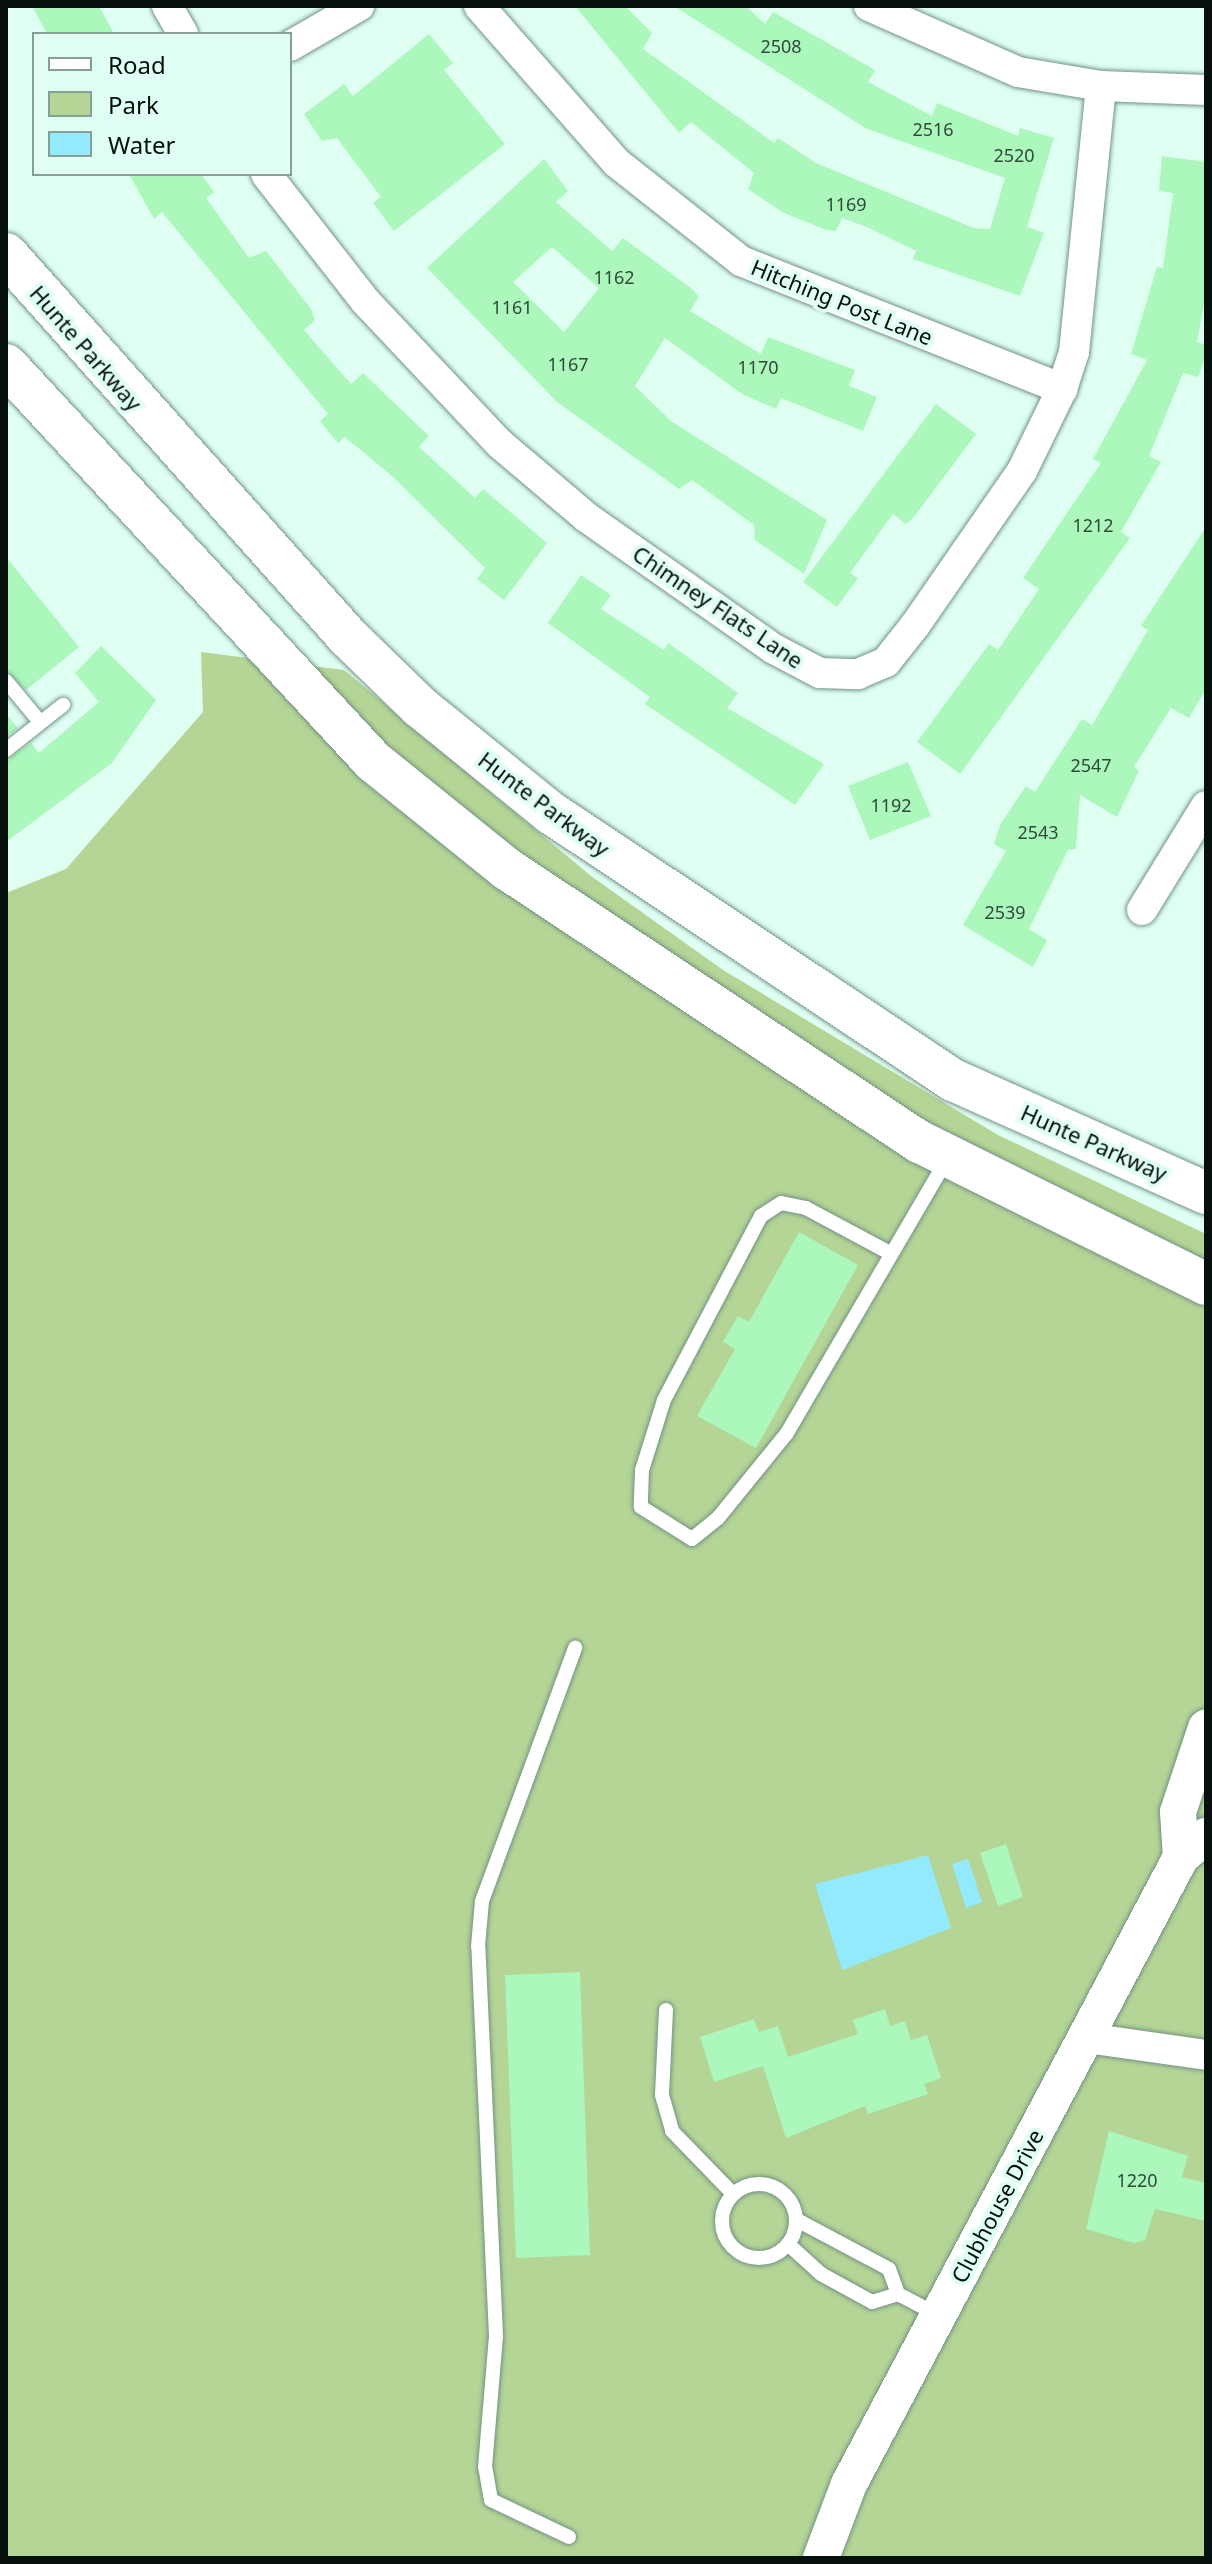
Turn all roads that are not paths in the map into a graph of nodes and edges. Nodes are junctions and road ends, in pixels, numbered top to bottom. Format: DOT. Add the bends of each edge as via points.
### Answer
graph roads {
  1 [pos="167,6"];
  2 [pos="359,6"];
  3 [pos="479,6"];
  4 [pos="869,6"];
  5 [pos="182,32"];
  6 [pos="292,45"];
  7 [pos="1101,86"];
  8 [pos="1206,90"];
  9 [pos="268,176"];
  10 [pos="6,254"];
  11 [pos="6,365"];
  12 [pos="1062,389"];
  13 [pos="6,681"];
  14 [pos="63,705"];
  15 [pos="40,722"];
  16 [pos="6,750"];
  17 [pos="1206,806"];
  18 [pos="1142,910"];
  19 [pos="948,1157"];
  20 [pos="1206,1193"];
  21 [pos="888,1252"];
  22 [pos="1206,1284"];
  23 [pos="575,1648"];
  24 [pos="1206,1728"];
  25 [pos="1194,1847"];
  26 [pos="666,2010"];
  27 [pos="1087,2038"];
  28 [pos="1206,2055"];
  29 [pos="733,2194"];
  30 [pos="797,2220"];
  31 [pos="788,2244"];
  32 [pos="898,2294"];
  33 [pos="939,2315"];
  34 [pos="569,2537"];
  35 [pos="821,2558"];
  1 -- 5 [label="street"];
  2 -- 6 [label="street"];
  3 -- 12 [label="street, Hitching Post Lane" via="617,163 741,261"];
  4 -- 7 [label="street" via="1018,72"];
  7 -- 8 [label="street"];
  7 -- 12 [label="street, Chimney Flats Lane" via="1074,352"];
  9 -- 12 [label="street, Chimney Flats Lane" via="359,294 500,444 586,517 820,673 858,674 886,662 1022,471"];
  10 -- 20 [label="main road, Hunte Parkway" via="348,637 420,707 551,813 953,1080"];
  11 -- 19 [label="main road" via="373,761 531,886 781,1056"];
  13 -- 15 [label="lane"];
  14 -- 15 [label="lane"];
  15 -- 16 [label="lane"];
  17 -- 18 [label="street"];
  19 -- 21 [label="lane"];
  19 -- 22 [label="main road"];
  21 -- 21 [label="lane" via="787,1433 718,1518 692,1539 641,1507 642,1470 664,1400 761,1216 781,1203 806,1208"];
  23 -- 34 [label="lane" via="482,1901 478,1946 496,2336 485,2467 491,2500"];
  24 -- 25 [label="street, Clubhouse Drive" via="1178,1812"];
  25 -- 27 [label="street, Clubhouse Drive"];
  26 -- 29 [label="lane" via="662,2095 672,2131"];
  27 -- 28 [label="street"];
  27 -- 33 [label="street, Clubhouse Drive"];
  29 -- 30 [label="lane" via="754,2184 777,2188"];
  29 -- 31 [label="lane" via="722,2226 732,2246 767,2258"];
  30 -- 31 [label="lane"];
  30 -- 32 [label="lane" via="889,2269"];
  31 -- 32 [label="lane" via="821,2274 872,2302"];
  32 -- 33 [label="lane"];
  33 -- 35 [label="street, Clubhouse Drive" via="849,2484"];
}
